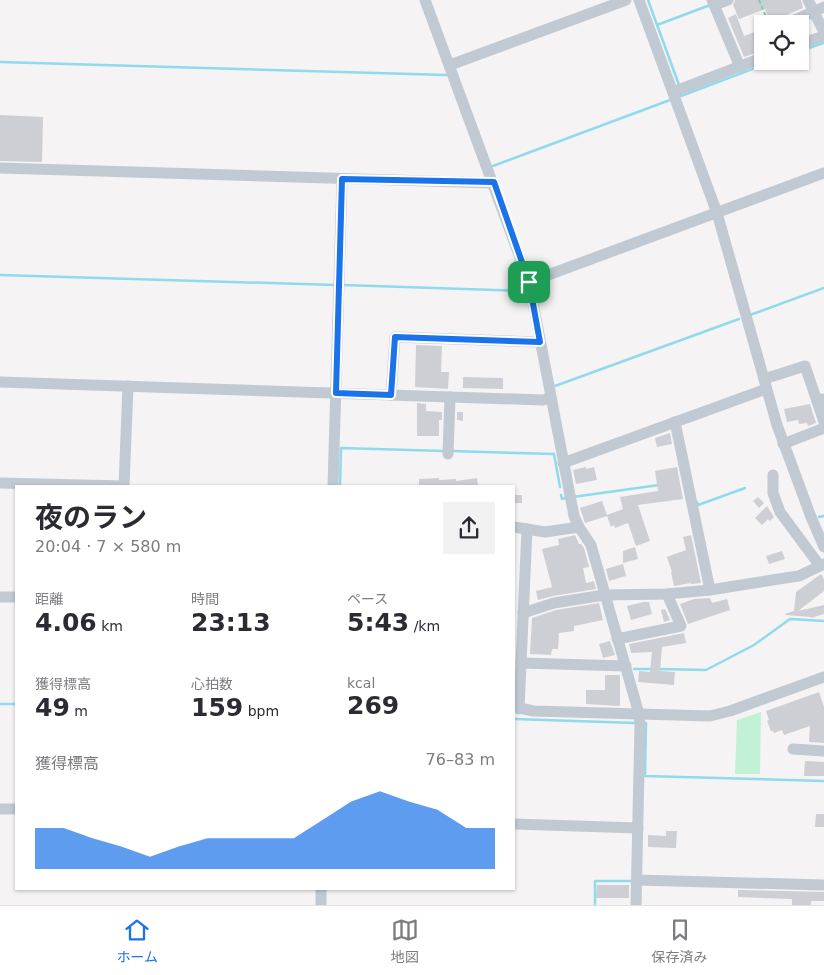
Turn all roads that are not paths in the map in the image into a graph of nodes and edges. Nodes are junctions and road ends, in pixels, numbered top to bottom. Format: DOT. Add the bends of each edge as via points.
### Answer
graph roads {
  1 [pos="425,0"];
  2 [pos="626,0"];
  3 [pos="638,0"];
  4 [pos="728,0"];
  5 [pos="808,0"];
  6 [pos="713,2"];
  7 [pos="821,7"];
  8 [pos="804,15"];
  9 [pos="824,34"];
  10 [pos="809,40"];
  11 [pos="754,61"];
  12 [pos="450,65"];
  13 [pos="740,67"];
  14 [pos="672,92"];
  15 [pos="0,168"];
  16 [pos="824,173"];
  17 [pos="342,179"];
  18 [pos="494,182"];
  19 [pos="717,213"];
  20 [pos="529,282"];
  21 [pos="540,342"];
  22 [pos="0,382"];
  23 [pos="765,384"];
  24 [pos="128,386"];
  25 [pos="336,393"];
  26 [pos="391,395"];
  27 [pos="450,396"];
  28 [pos="550,398"];
  29 [pos="820,399"];
  30 [pos="675,422"];
  31 [pos="824,422"];
  32 [pos="824,428"];
  33 [pos="783,444"];
  34 [pos="448,454"];
  35 [pos="563,463"];
  36 [pos="773,475"];
  37 [pos="0,483"];
  38 [pos="83,485"];
  39 [pos="124,485"];
  40 [pos="333,485"];
  41 [pos="515,527"];
  42 [pos="579,527"];
  43 [pos="527,529"];
  44 [pos="824,548"];
  45 [pos="822,565"];
  46 [pos="710,590"];
  47 [pos="667,594"];
  48 [pos="604,595"];
  49 [pos="0,597"];
  50 [pos="15,598"];
  51 [pos="523,614"];
  52 [pos="617,639"];
  53 [pos="521,663"];
  54 [pos="626,666"];
  55 [pos="824,677"];
  56 [pos="516,708"];
  57 [pos="638,714"];
  58 [pos="793,750"];
  59 [pos="824,751"];
  60 [pos="0,809"];
  61 [pos="15,809"];
  62 [pos="515,824"];
  63 [pos="638,828"];
  64 [pos="637,880"];
  65 [pos="824,885"];
  66 [pos="321,890"];
  67 [pos="321,905"];
  68 [pos="636,905"];
  1 -- 12 [label="street"];
  2 -- 12 [label="street"];
  3 -- 14 [label="street"];
  4 -- 6 [label="street"];
  5 -- 7 [label="street"];
  6 -- 13 [label="street"];
  7 -- 8 [label="street"];
  7 -- 9 [label="street"];
  9 -- 10 [label="street"];
  11 -- 13 [label="street"];
  12 -- 18 [label="street"];
  13 -- 14 [label="street"];
  14 -- 19 [label="street"];
  15 -- 17 [label="street"];
  16 -- 19 [label="street"];
  17 -- 18 [label="street"];
  17 -- 25 [label="street"];
  18 -- 20 [label="street"];
  19 -- 20 [label="street"];
  19 -- 23 [label="street"];
  20 -- 21 [label="street"];
  21 -- 26 [label="street" via="395,337"];
  21 -- 28 [label="street"];
  22 -- 24 [label="street"];
  23 -- 29 [label="street" via="805,366"];
  23 -- 30 [label="street"];
  23 -- 33 [label="street"];
  24 -- 25 [label="street"];
  24 -- 39 [label="street"];
  25 -- 26 [label="street"];
  25 -- 40 [label="street"];
  26 -- 27 [label="street"];
  27 -- 28 [label="street"];
  27 -- 34 [label="street"];
  28 -- 35 [label="street"];
  29 -- 31 [label="street"];
  30 -- 35 [label="street"];
  30 -- 46 [label="street"];
  32 -- 33 [label="street"];
  33 -- 44 [label="street"];
  35 -- 42 [label="street"];
  36 -- 45 [label="street" via="773,494 778,507"];
  37 -- 38 [label="street"];
  41 -- 43 [label="street"];
  42 -- 43 [label="street" via="545,532"];
  42 -- 48 [label="street" via="591,545"];
  43 -- 51 [label="street"];
  45 -- 46 [label="street" via="799,576"];
  46 -- 47 [label="street"];
  47 -- 48 [label="street"];
  47 -- 52 [label="street" via="681,626"];
  48 -- 51 [label="street" via="554,603"];
  48 -- 52 [label="street"];
  49 -- 50 [label="street"];
  51 -- 53 [label="street"];
  52 -- 54 [label="street"];
  53 -- 54 [label="street"];
  53 -- 56 [label="street"];
  54 -- 57 [label="street"];
  55 -- 57 [label="street" via="710,716"];
  56 -- 57 [label="street"];
  57 -- 63 [label="street"];
  58 -- 59 [label="street"];
  60 -- 61 [label="street"];
  62 -- 63 [label="street"];
  63 -- 64 [label="street"];
  64 -- 65 [label="street"];
  64 -- 68 [label="street"];
  66 -- 67 [label="street"];
}
